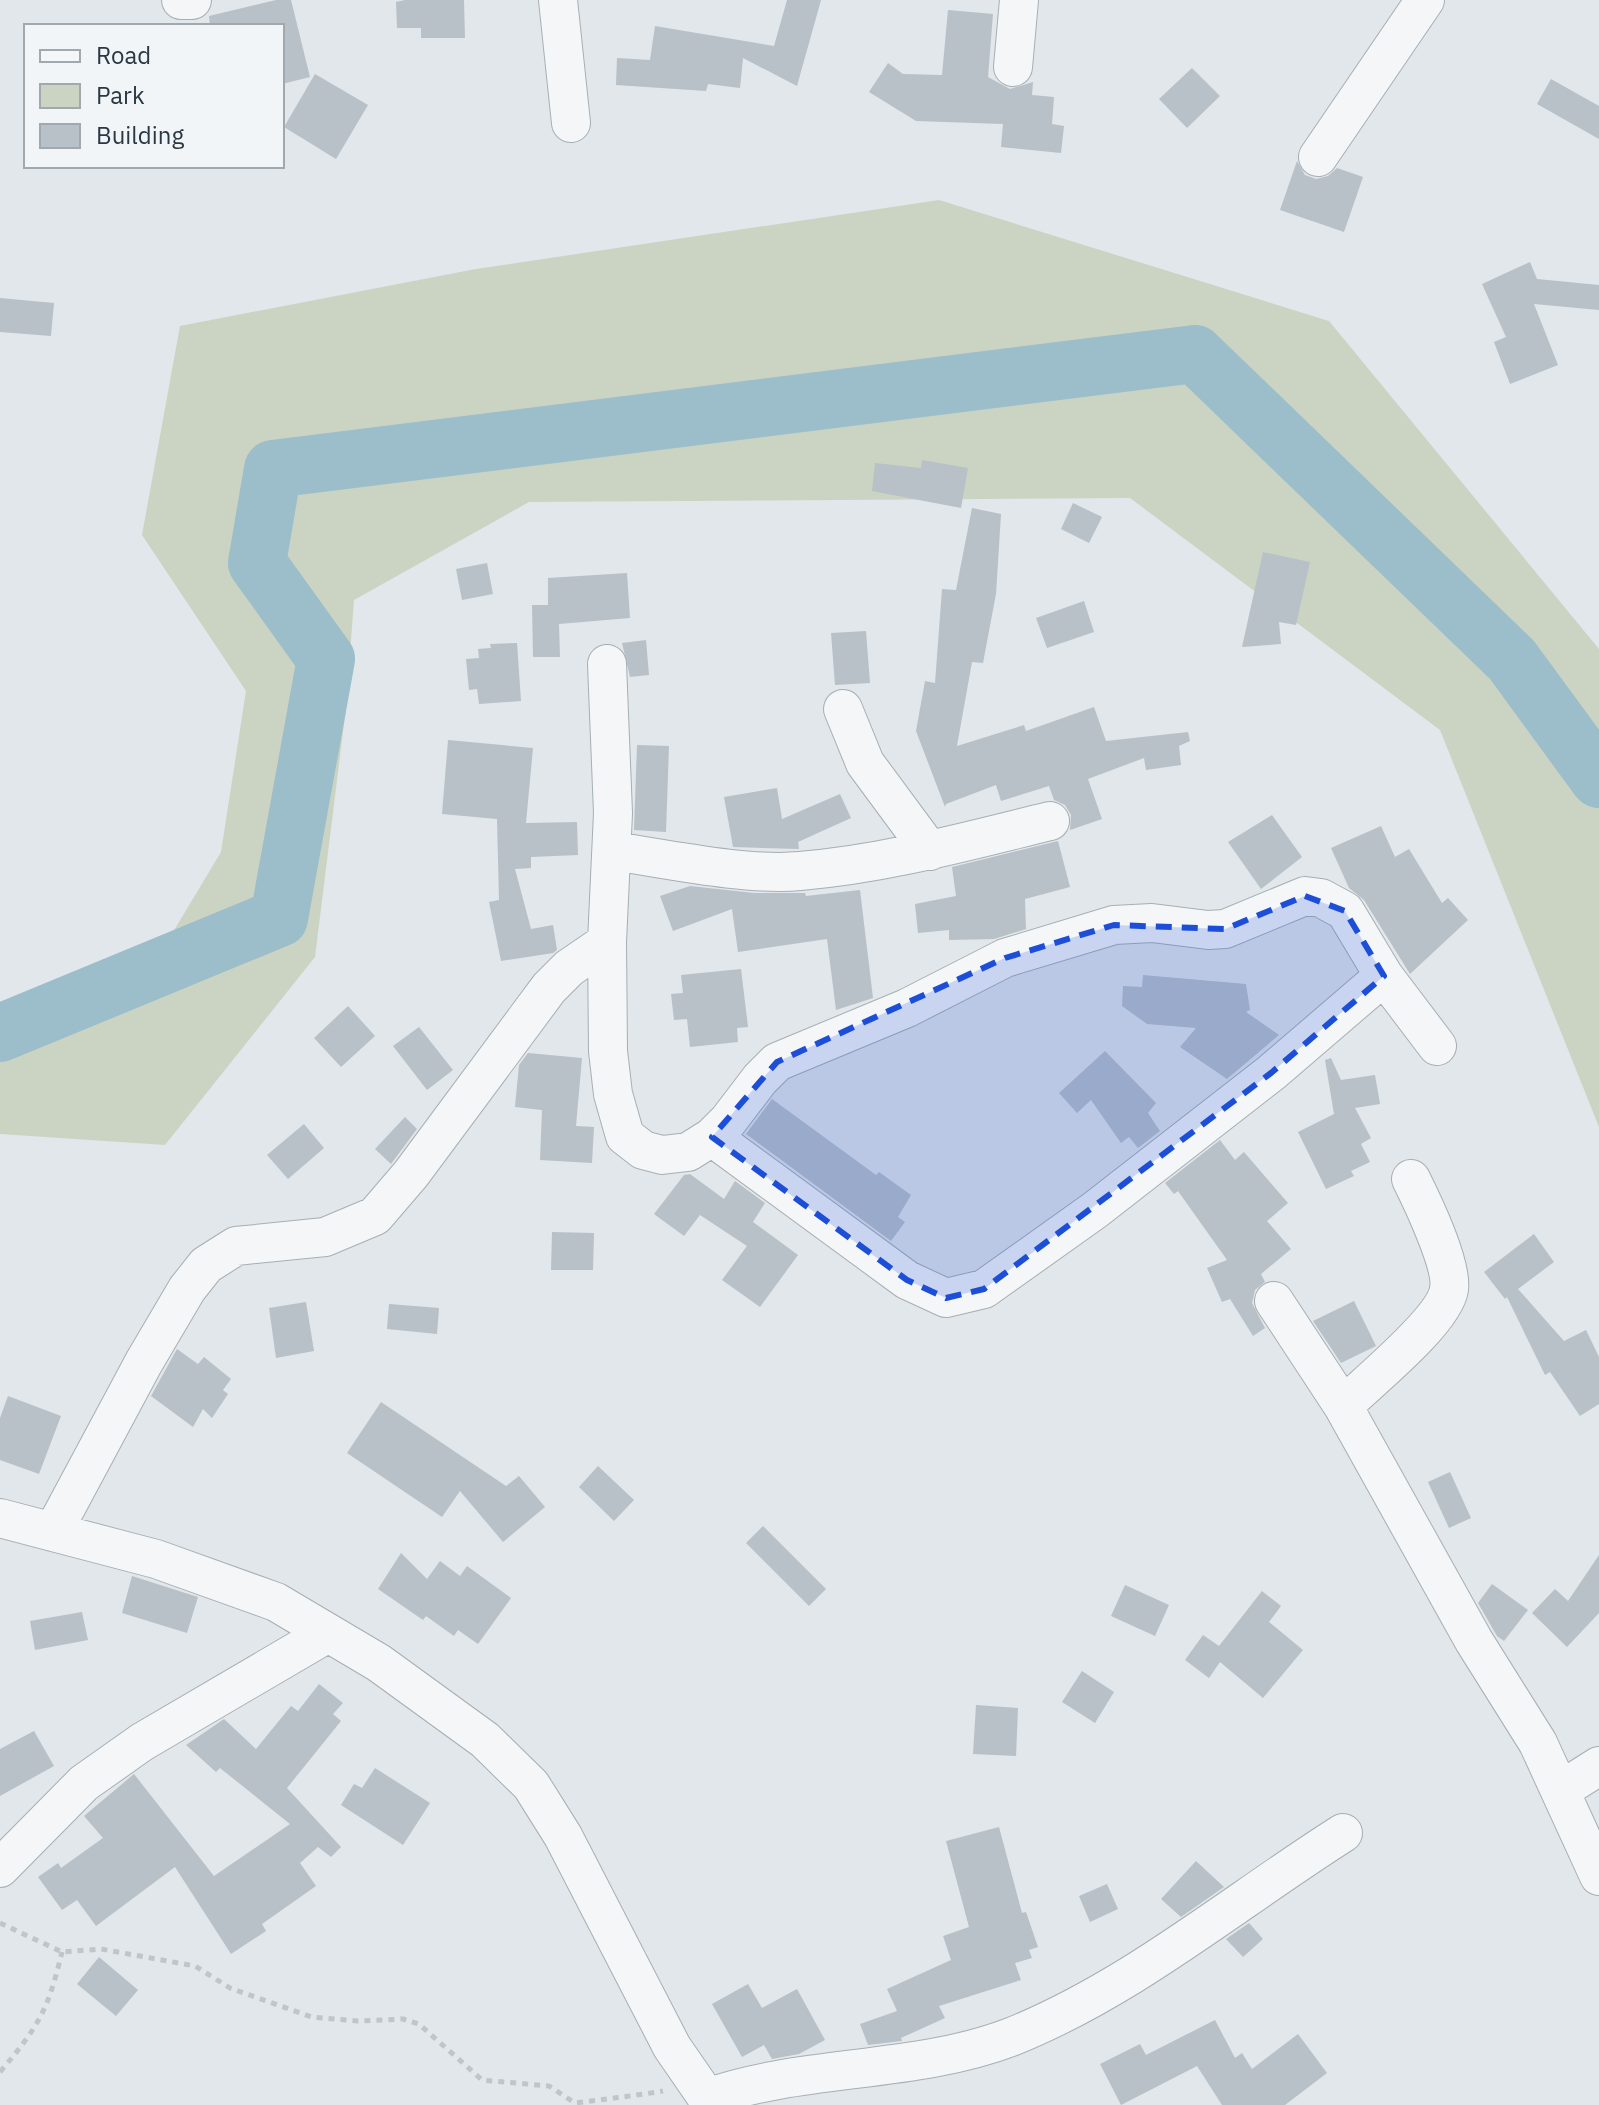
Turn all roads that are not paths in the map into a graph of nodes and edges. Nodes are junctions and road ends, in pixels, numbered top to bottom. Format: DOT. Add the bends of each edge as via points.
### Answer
graph roads {
  1 [pos="181,0"];
  2 [pos="192,0"];
  3 [pos="558,0"];
  4 [pos="1019,0"];
  5 [pos="1425,0"];
  6 [pos="1013,67"];
  7 [pos="571,123"];
  8 [pos="1318,157"];
  9 [pos="607,664"];
  10 [pos="843,709"];
  11 [pos="1050,821"];
  12 [pos="613,851"];
  13 [pos="930,851"];
  14 [pos="607,942"];
  15 [pos="1384,976"];
  16 [pos="1437,1046"];
  17 [pos="712,1137"];
  18 [pos="1411,1179"];
  19 [pos="1274,1301"];
  20 [pos="1343,1406"];
  21 [pos="0,1518"];
  22 [pos="53,1532"];
  23 [pos="328,1633"];
  24 [pos="1599,1766"];
  25 [pos="1561,1790"];
  26 [pos="1343,1833"];
  27 [pos="0,1868"];
  28 [pos="1599,1876"];
  29 [pos="709,2101"];
  1 -- 2 [label="street"];
  3 -- 7 [label="street"];
  4 -- 6 [label="street"];
  5 -- 8 [label="street"];
  9 -- 12 [label="street"];
  10 -- 13 [label="street" via="865,763"];
  11 -- 13 [label="street"];
  12 -- 13 [label="street" via="797,871"];
  12 -- 14 [label="street"];
  14 -- 17 [label="street" via="608,1051 625,1136 643,1150 662,1155 688,1152"];
  14 -- 22 [label="street" via="549,988 375,1216 325,1237 236,1246 206,1265 144,1362"];
  15 -- 16 [label="street"];
  15 -- 17 [label="street" via="1345,911 1321,898 1305,896 1225,929 1114,925 1005,958 907,1008 777,1062"];
  15 -- 17 [label="street" via="1271,1073 984,1289 946,1298 907,1280"];
  18 -- 20 [label="street" via="1432,1221 1450,1287 1440,1313"];
  19 -- 20 [label="street"];
  20 -- 25 [label="street"];
  21 -- 22 [label="street"];
  22 -- 23 [label="street" via="156,1559 276,1602"];
  23 -- 27 [label="street" via="142,1742 84,1783"];
  23 -- 29 [label="street" via="485,1740 531,1785 563,1836 672,2047"];
  24 -- 25 [label="street"];
  25 -- 28 [label="street"];
  26 -- 29 [label="street" via="1130,1976 1009,2037 836,2074 751,2082"];
}
